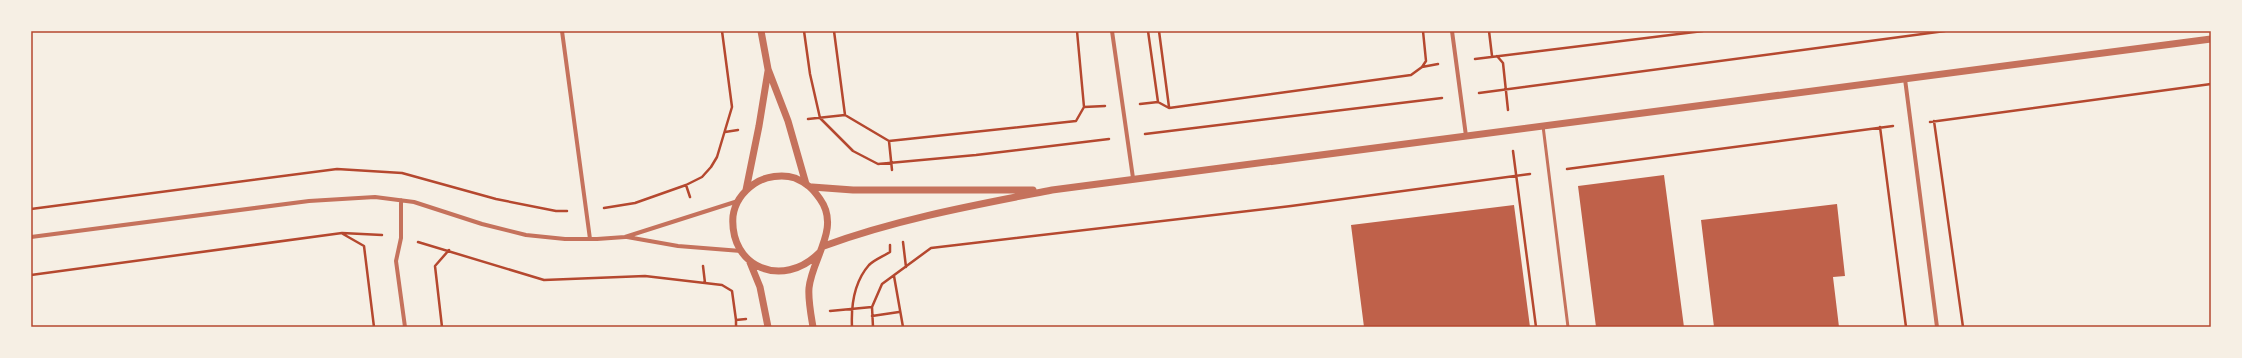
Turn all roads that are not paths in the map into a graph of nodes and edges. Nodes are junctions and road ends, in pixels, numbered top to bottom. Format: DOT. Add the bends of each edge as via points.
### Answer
graph roads {
  1 [pos="562,31"];
  2 [pos="761,31"];
  3 [pos="1112,31"];
  4 [pos="1452,31"];
  5 [pos="2211,39"];
  6 [pos="768,69"];
  7 [pos="1905,79"];
  8 [pos="1544,126"];
  9 [pos="1466,137"];
  10 [pos="1133,178"];
  11 [pos="809,186"];
  12 [pos="746,190"];
  13 [pos="1052,190"];
  14 [pos="401,200"];
  15 [pos="738,201"];
  16 [pos="31,237"];
  17 [pos="625,237"];
  18 [pos="590,239"];
  19 [pos="824,246"];
  20 [pos="741,251"];
  21 [pos="819,253"];
  22 [pos="750,260"];
  23 [pos="405,327"];
  24 [pos="768,327"];
  25 [pos="813,327"];
  26 [pos="1568,327"];
  27 [pos="1937,327"];
  1 -- 18 [label="street"];
  2 -- 6 [label="street"];
  3 -- 10 [label="street"];
  4 -- 9 [label="street"];
  5 -- 7 [label="street"];
  6 -- 11 [label="street"];
  6 -- 12 [label="street"];
  7 -- 8 [label="street"];
  7 -- 27 [label="street"];
  8 -- 9 [label="street"];
  8 -- 26 [label="lane"];
  9 -- 10 [label="street"];
  10 -- 13 [label="street"];
  11 -- 12 [label="street" via="794,178 781,176 756,182"];
  11 -- 13 [label="street" via="895,190"];
  11 -- 19 [label="street" via="823,203 827,215 828,228"];
  12 -- 15 [label="street"];
  13 -- 19 [label="street" via="900,222 868,230"];
  14 -- 16 [label="street" via="375,197 309,201"];
  14 -- 18 [label="street" via="526,235"];
  14 -- 23 [label="street" via="401,238 396,261"];
  15 -- 17 [label="street"];
  15 -- 20 [label="street" via="733,226 735,239"];
  17 -- 18 [label="street"];
  17 -- 20 [label="street" via="678,246"];
  19 -- 21 [label="street"];
  20 -- 22 [label="street"];
  21 -- 22 [label="street" via="810,262 786,272 760,268"];
  21 -- 25 [label="street" via="809,288"];
  22 -- 24 [label="street" via="760,287"];
}
